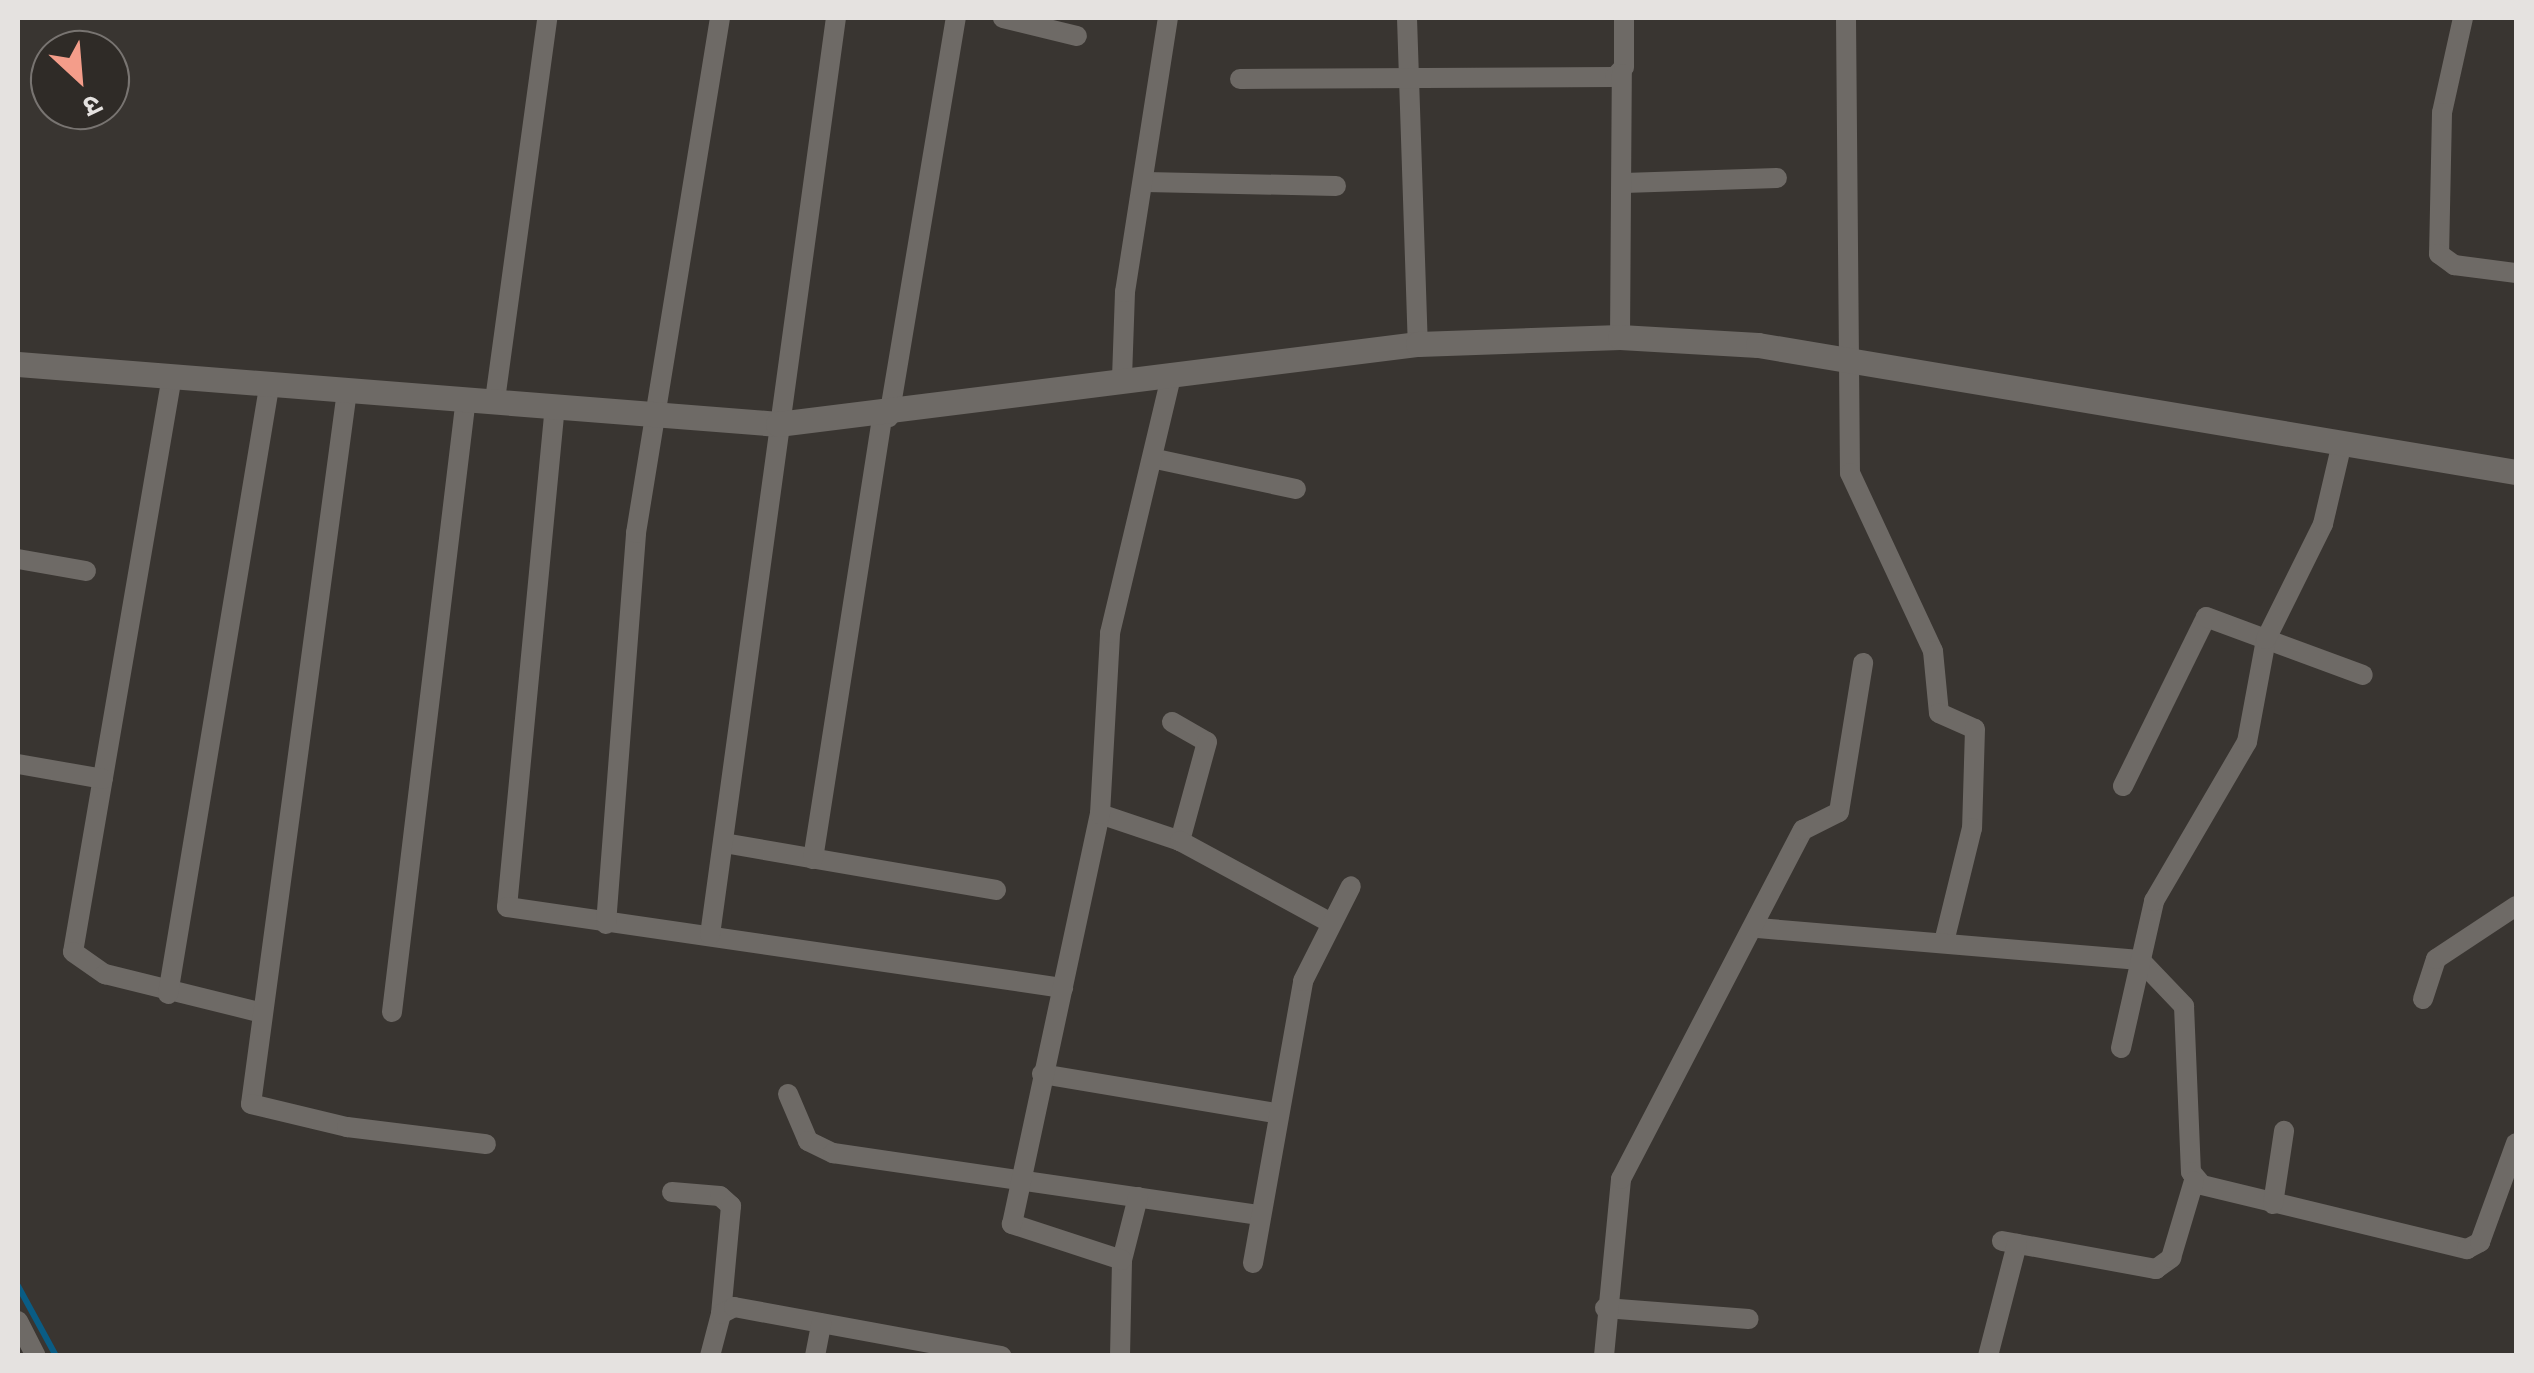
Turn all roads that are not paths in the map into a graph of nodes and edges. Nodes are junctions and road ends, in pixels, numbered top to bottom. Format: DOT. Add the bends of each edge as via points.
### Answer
graph roads {
  1 [pos="547,18"];
  2 [pos="720,18"];
  3 [pos="836,18"];
  4 [pos="956,18"];
  5 [pos="1003,18"];
  6 [pos="1168,18"];
  7 [pos="1407,18"];
  8 [pos="1624,18"];
  9 [pos="1846,18"];
  10 [pos="2464,18"];
  11 [pos="1077,36"];
  12 [pos="1407,73"];
  13 [pos="1622,74"];
  14 [pos="1240,79"];
  15 [pos="1777,178"];
  16 [pos="1146,182"];
  17 [pos="1624,182"];
  18 [pos="1336,186"];
  19 [pos="2516,274"];
  20 [pos="1620,336"];
  21 [pos="1418,344"];
  22 [pos="1844,362"];
  23 [pos="18,364"];
  24 [pos="1172,373"];
  25 [pos="172,376"];
  26 [pos="1122,378"];
  27 [pos="269,387"];
  28 [pos="347,391"];
  29 [pos="466,398"];
  30 [pos="495,400"];
  31 [pos="554,406"];
  32 [pos="660,414"];
  33 [pos="886,417"];
  34 [pos="778,424"];
  35 [pos="2342,444"];
  36 [pos="1156,459"];
  37 [pos="2516,472"];
  38 [pos="1296,488"];
  39 [pos="18,559"];
  40 [pos="86,570"];
  41 [pos="2266,639"];
  42 [pos="1863,663"];
  43 [pos="2363,676"];
  44 [pos="1172,722"];
  45 [pos="18,764"];
  46 [pos="103,780"];
  47 [pos="2122,786"];
  48 [pos="1100,814"];
  49 [pos="1180,841"];
  50 [pos="724,844"];
  51 [pos="813,858"];
  52 [pos="1350,886"];
  53 [pos="996,890"];
  54 [pos="2516,906"];
  55 [pos="1329,922"];
  56 [pos="606,924"];
  57 [pos="1758,928"];
  58 [pos="710,935"];
  59 [pos="1945,938"];
  60 [pos="2140,960"];
  61 [pos="1063,988"];
  62 [pos="168,994"];
  63 [pos="2423,999"];
  64 [pos="258,1012"];
  65 [pos="392,1012"];
  66 [pos="2121,1048"];
  67 [pos="1042,1074"];
  68 [pos="788,1094"];
  69 [pos="1274,1113"];
  70 [pos="2284,1131"];
  71 [pos="486,1144"];
  72 [pos="2516,1144"];
  73 [pos="1022,1179"];
  74 [pos="2194,1181"];
  75 [pos="2510,1185"];
  76 [pos="672,1192"];
  77 [pos="1138,1196"];
  78 [pos="2272,1204"];
  79 [pos="1260,1216"];
  80 [pos="1122,1260"];
  81 [pos="1253,1263"];
  82 [pos="1604,1308"];
  83 [pos="721,1314"];
  84 [pos="1749,1320"];
  85 [pos="18,1322"];
  86 [pos="821,1324"];
  87 [pos="924,1350"];
  88 [pos="36,1356"];
  89 [pos="710,1356"];
  90 [pos="814,1356"];
  91 [pos="1002,1356"];
  92 [pos="1120,1356"];
  93 [pos="1604,1356"];
  94 [pos="1988,1356"];
  1 -- 30 [label="street"];
  2 -- 32 [label="street"];
  3 -- 34 [label="street"];
  4 -- 33 [label="street"];
  5 -- 11 [label="street"];
  6 -- 16 [label="street"];
  7 -- 12 [label="street"];
  8 -- 13 [label="street"];
  9 -- 22 [label="street"];
  10 -- 19 [label="street" via="2441,128 2439,254 2454,265"];
  12 -- 13 [label="street"];
  12 -- 14 [label="street"];
  12 -- 21 [label="street"];
  13 -- 17 [label="street"];
  15 -- 17 [label="street"];
  16 -- 18 [label="street"];
  16 -- 26 [label="street" via="1125,292"];
  17 -- 20 [label="street"];
  20 -- 21 [label="street"];
  20 -- 22 [label="street" via="1758,344"];
  21 -- 24 [label="street"];
  22 -- 35 [label="street"];
  22 -- 59 [label="street" via="1845,443 1865,516 1933,652 1939,713 1975,729 1972,828"];
  23 -- 25 [label="street"];
  24 -- 26 [label="street"];
  24 -- 36 [label="street"];
  25 -- 27 [label="street"];
  25 -- 46 [label="street"];
  26 -- 33 [label="street"];
  27 -- 28 [label="street"];
  27 -- 62 [label="street"];
  28 -- 29 [label="street"];
  28 -- 64 [label="street"];
  29 -- 30 [label="street"];
  29 -- 65 [label="street"];
  30 -- 31 [label="street"];
  31 -- 32 [label="street"];
  31 -- 56 [label="street" via="506,901 512,912"];
  32 -- 34 [label="street"];
  32 -- 56 [label="street" via="636,533"];
  33 -- 34 [label="street"];
  33 -- 51 [label="street"];
  34 -- 50 [label="street"];
  35 -- 37 [label="street"];
  35 -- 41 [label="street" via="2323,524"];
  36 -- 38 [label="street"];
  36 -- 48 [label="street" via="1110,633"];
  39 -- 40 [label="street"];
  41 -- 43 [label="street"];
  41 -- 47 [label="street" via="2202,620"];
  41 -- 60 [label="street" via="2247,742 2181,842"];
  42 -- 57 [label="street" via="1843,804 1802,830"];
  44 -- 49 [label="street" via="1207,742"];
  45 -- 46 [label="street"];
  46 -- 62 [label="street" via="73,952 93,969"];
  48 -- 49 [label="street"];
  48 -- 61 [label="street"];
  49 -- 55 [label="street"];
  50 -- 51 [label="street"];
  50 -- 58 [label="street"];
  51 -- 53 [label="street"];
  52 -- 55 [label="street"];
  54 -- 63 [label="street" via="2436,959"];
  55 -- 69 [label="street" via="1303,980"];
  56 -- 58 [label="street"];
  57 -- 59 [label="street"];
  57 -- 82 [label="street" via="1621,1179"];
  58 -- 61 [label="street"];
  59 -- 60 [label="street"];
  60 -- 66 [label="street"];
  60 -- 74 [label="street" via="2184,1006"];
  61 -- 67 [label="street"];
  62 -- 64 [label="street"];
  64 -- 71 [label="street" via="250,1098 260,1112"];
  67 -- 69 [label="street"];
  67 -- 73 [label="street"];
  68 -- 73 [label="street" via="818,1149"];
  69 -- 79 [label="street"];
  70 -- 78 [label="street"];
  72 -- 75 [label="street"];
  73 -- 77 [label="street"];
  73 -- 80 [label="street" via="1015,1229"];
  74 -- 78 [label="street"];
  74 -- 94 [label="street" via="2164,1266 2009,1242"];
  75 -- 78 [label="street" via="2480,1242 2466,1250"];
  76 -- 83 [label="street" via="720,1196 731,1206"];
  77 -- 79 [label="street"];
  77 -- 80 [label="street"];
  79 -- 81 [label="street"];
  80 -- 92 [label="street"];
  82 -- 84 [label="street"];
  82 -- 93 [label="street"];
  83 -- 86 [label="street" via="734,1306"];
  83 -- 89 [label="street"];
  85 -- 88 [label="street"];
  86 -- 87 [label="street"];
  86 -- 90 [label="street"];
  87 -- 91 [label="street"];
}
